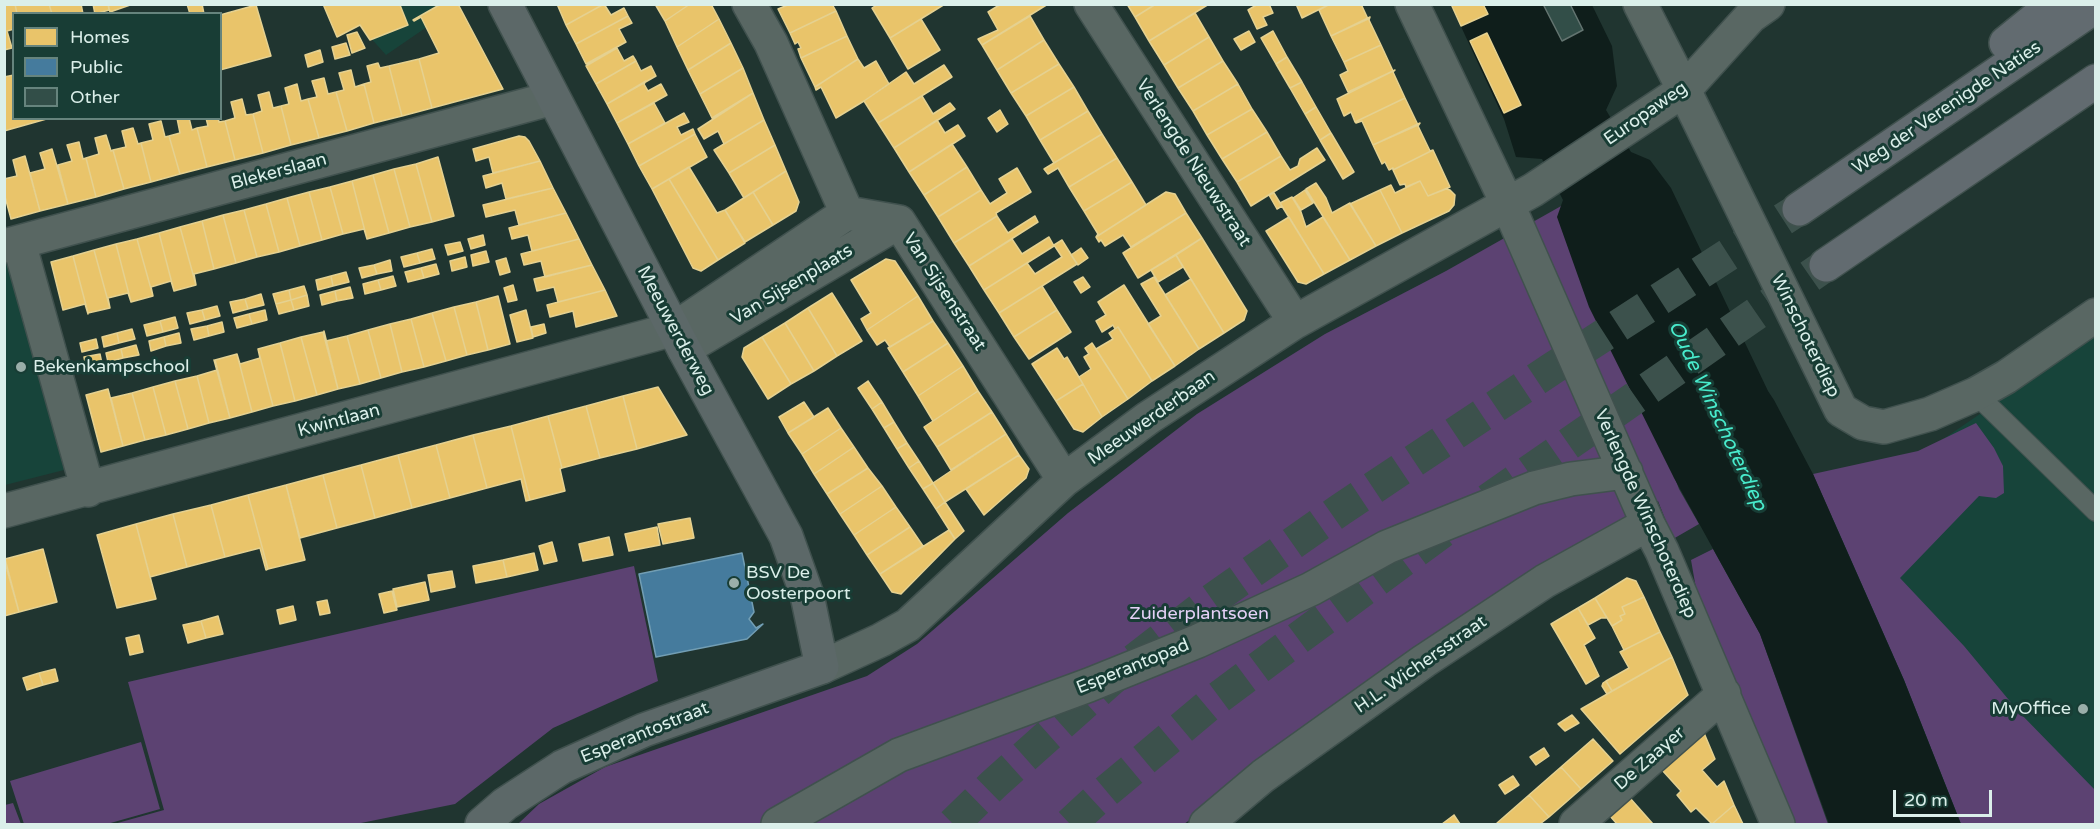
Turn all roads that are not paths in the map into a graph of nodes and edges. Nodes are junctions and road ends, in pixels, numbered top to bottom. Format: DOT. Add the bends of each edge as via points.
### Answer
graph roads {
  1 [pos="505,4"];
  2 [pos="749,4"];
  3 [pos="1091,4"];
  4 [pos="1412,4"];
  5 [pos="1640,4"];
  6 [pos="1768,4"];
  7 [pos="2054,4"];
  8 [pos="2096,6"];
  9 [pos="2096,81"];
  10 [pos="1684,90"];
  11 [pos="553,98"];
  12 [pos="1521,198"];
  13 [pos="847,213"];
  14 [pos="899,222"];
  15 [pos="12,244"];
  16 [pos="1826,265"];
  17 [pos="2096,315"];
  18 [pos="1295,322"];
  19 [pos="679,339"];
  20 [pos="1976,394"];
  21 [pos="1626,472"];
  22 [pos="1064,480"];
  23 [pos="88,490"];
  24 [pos="4,511"];
  25 [pos="2096,511"];
  26 [pos="1648,524"];
  27 [pos="822,667"];
  28 [pos="1724,694"];
  29 [pos="482,825"];
  30 [pos="778,825"];
  31 [pos="1206,825"];
  32 [pos="1576,825"];
  33 [pos="1778,825"];
  1 -- 11 [label="street, Meeuwerderweg"];
  2 -- 13 [label="street" via="771,43"];
  3 -- 18 [label="street, Verlengde Nieuwstraat"];
  4 -- 12 [label="street"];
  5 -- 10 [label="street, Winschoterdiep"];
  6 -- 10 [label="street, Europaweg" via="1751,16"];
  7 -- 8 [label="highway, Weg der Verenigde Naties" via="1798,209"];
  9 -- 16 [label="highway"];
  10 -- 12 [label="street, Europaweg"];
  10 -- 20 [label="street, Winschoterdiep" via="1841,410 1863,423 1884,427 1930,414"];
  11 -- 15 [label="street, Blekerslaan"];
  11 -- 19 [label="street, Meeuwerderweg"];
  12 -- 18 [label="street, Meeuwerderbaan"];
  12 -- 21 [label="street, Verlengde Winschoterdiep"];
  13 -- 14 [label="street, Van Sijsenstraat"];
  13 -- 19 [label="street, Van Sijsenplaats"];
  14 -- 19 [label="street, Van Sijsenplaats"];
  14 -- 22 [label="street, Van Sijsenstraat"];
  15 -- 23 [label="street"];
  17 -- 20 [label="street, Winschoterdiep" via="2015,372"];
  18 -- 22 [label="street, Meeuwerderbaan" via="1148,418"];
  19 -- 23 [label="street, Kwintlaan"];
  19 -- 27 [label="street, Meeuwerderweg" via="786,536 807,595"];
  20 -- 25 [label="lane"];
  21 -- 26 [label="street, Verlengde Winschoterdiep"];
  21 -- 30 [label="street, Esperantopad" via="1534,488 1406,539 1311,589 1198,641 899,754"];
  22 -- 27 [label="street, Meeuwerderbaan" via="908,625"];
  23 -- 24 [label="street, Kwintlaan"];
  26 -- 28 [label="street, Verlengde Winschoterdiep"];
  26 -- 31 [label="street, H.L. Wichersstraat" via="1545,582 1424,661 1263,777"];
  27 -- 29 [label="street, Esperantostraat" via="644,730 562,767 505,804"];
  28 -- 32 [label="street, De Zaayer"];
  28 -- 33 [label="street, Verlengde Winschoterdiep"];
}
